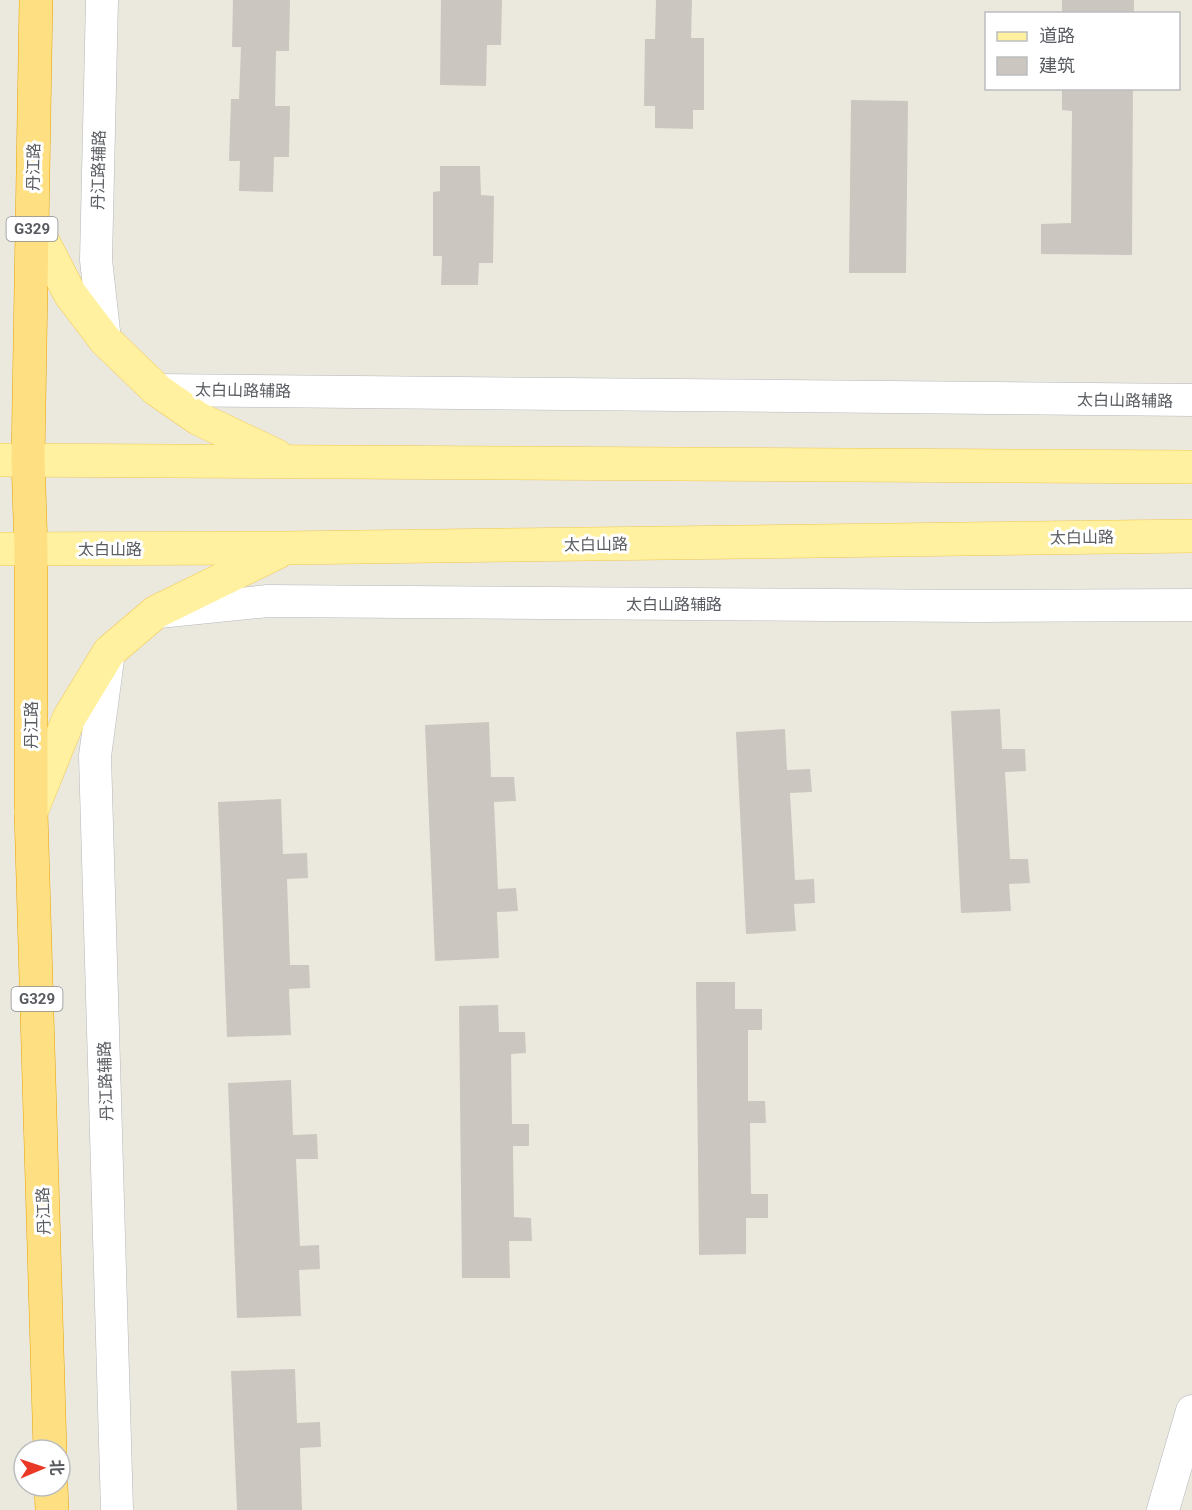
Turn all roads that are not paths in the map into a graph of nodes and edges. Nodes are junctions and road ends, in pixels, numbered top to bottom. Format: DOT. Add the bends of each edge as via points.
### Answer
graph roads {
  1 [pos="36,0"];
  2 [pos="102,0"];
  3 [pos="32,220"];
  4 [pos="105,340"];
  5 [pos="157,390"];
  6 [pos="1192,400"];
  7 [pos="14,459"];
  8 [pos="287,460"];
  9 [pos="1192,466"];
  10 [pos="1192,536"];
  11 [pos="285,548"];
  12 [pos="16,549"];
  13 [pos="1192,605"];
  14 [pos="156,612"];
  15 [pos="109,652"];
  16 [pos="31,812"];
  17 [pos="1192,1411"];
  18 [pos="50,1438"];
  19 [pos="117,1510"];
  20 [pos="1163,1510"];
  1 -- 3 [label="highway, 丹江路 / G329"];
  2 -- 4 [label="street, 丹江路辅路" via="96,260"];
  3 -- 4 [label="main road" via="70,294"];
  3 -- 7 [label="highway, 丹江路 / G329"];
  4 -- 5 [label="main road"];
  5 -- 6 [label="street, 太白山路辅路"];
  5 -- 8 [label="main road" via="200,419"];
  7 -- 8 [label="main road"];
  7 -- 12 [label="highway, 丹江路 / G329"];
  8 -- 9 [label="main road"];
  10 -- 11 [label="main road, 太白山路"];
  11 -- 12 [label="main road, 太白山路"];
  11 -- 14 [label="main road"];
  12 -- 16 [label="highway, 丹江路 / G329"];
  13 -- 14 [label="street, 太白山路辅路" via="268,601"];
  14 -- 15 [label="main road"];
  15 -- 16 [label="main road" via="69,718"];
  15 -- 19 [label="street, 丹江路辅路" via="95,756"];
  16 -- 18 [label="highway, 丹江路 / G329"];
  17 -- 20 [label="street"];
}
